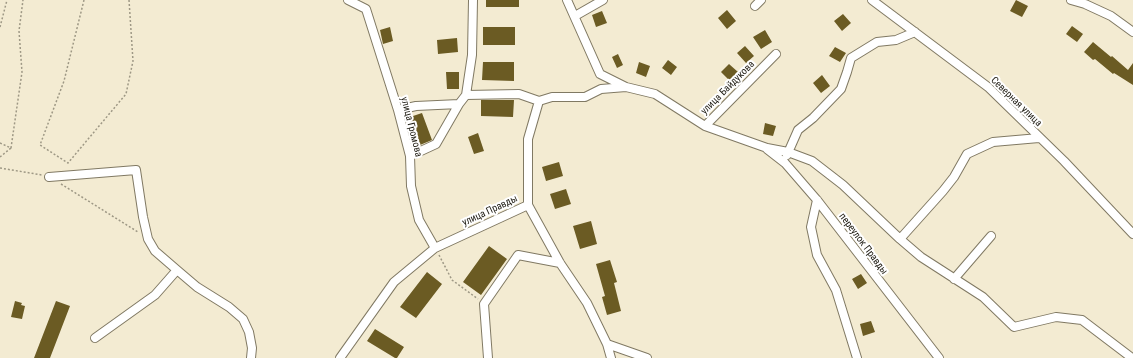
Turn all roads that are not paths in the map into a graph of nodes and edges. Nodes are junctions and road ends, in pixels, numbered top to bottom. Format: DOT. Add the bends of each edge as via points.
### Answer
graph roads {
  1 [pos="348,0"];
  2 [pos="365,0"];
  3 [pos="473,0"];
  4 [pos="567,0"];
  5 [pos="603,0"];
  6 [pos="872,0"];
  7 [pos="1071,0"];
  8 [pos="366,9"];
  9 [pos="575,16"];
  10 [pos="915,32"];
  11 [pos="1133,32"];
  12 [pos="776,54"];
  13 [pos="626,86"];
  14 [pos="466,95"];
  15 [pos="538,101"];
  16 [pos="459,104"];
  17 [pos="398,110"];
  18 [pos="705,126"];
  19 [pos="1039,138"];
  20 [pos="767,148"];
  21 [pos="788,152"];
  22 [pos="410,156"];
  23 [pos="785,163"];
  24 [pos="48,177"];
  25 [pos="817,200"];
  26 [pos="528,205"];
  27 [pos="1133,234"];
  28 [pos="991,236"];
  29 [pos="900,239"];
  30 [pos="435,248"];
  31 [pos="560,263"];
  32 [pos="177,270"];
  33 [pos="954,279"];
  34 [pos="95,338"];
  35 [pos="607,344"];
  36 [pos="251,358"];
  37 [pos="343,358"];
  38 [pos="488,358"];
  39 [pos="611,358"];
  40 [pos="647,358"];
  41 [pos="857,358"];
  42 [pos="939,358"];
  43 [pos="1132,358"];
  1 -- 8 [label="street"];
  2 -- 8 [label="street, улица Громова"];
  3 -- 14 [label="street" via="472,56"];
  4 -- 9 [label="street"];
  5 -- 9 [label="street"];
  6 -- 10 [label="street, Северная улица"];
  7 -- 11 [label="street" via="1111,16"];
  8 -- 17 [label="street, улица Громова"];
  9 -- 13 [label="street" via="600,74"];
  10 -- 19 [label="street, Северная улица" via="988,87"];
  10 -- 21 [label="street" via="896,40 877,42 851,58 841,89 798,130"];
  12 -- 18 [label="street, улица Байдукова"];
  13 -- 15 [label="street" via="601,89 585,97 552,97"];
  13 -- 18 [label="street" via="655,94"];
  14 -- 15 [label="street" via="519,94"];
  14 -- 16 [label="street"];
  15 -- 26 [label="street" via="528,139"];
  16 -- 17 [label="street" via="416,106"];
  16 -- 22 [label="street" via="436,144"];
  17 -- 22 [label="street, улица Громова"];
  18 -- 20 [label="street, улица Байдукова"];
  19 -- 27 [label="street, Северная улица"];
  19 -- 29 [label="street" via="993,142 967,154 943,191"];
  20 -- 21 [label="street, улица Байдукова"];
  20 -- 23 [label="street, переулок Правды"];
  21 -- 23 [label="street"];
  21 -- 29 [label="street, улица Байдукова" via="812,161 843,185"];
  22 -- 30 [label="street, улица Громова" via="411,186 419,220"];
  23 -- 25 [label="street, переулок Правды"];
  24 -- 32 [label="street" via="136,170 148,238 155,251"];
  25 -- 41 [label="street" via="812,227 817,255 836,290"];
  25 -- 42 [label="street, переулок Правды"];
  26 -- 30 [label="street, улица Правды"];
  26 -- 31 [label="street, улица Правды"];
  28 -- 33 [label="street"];
  29 -- 33 [label="street, улица Байдукова"];
  30 -- 37 [label="street, улица Правды" via="394,282"];
  31 -- 35 [label="street, улица Правды" via="587,303"];
  31 -- 38 [label="street" via="518,255 484,304"];
  32 -- 34 [label="street" via="155,295"];
  32 -- 36 [label="street" via="243,319 250,332"];
  33 -- 43 [label="street, улица Байдукова" via="983,297 1014,327 1056,317 1082,320"];
  35 -- 39 [label="street, улица Правды"];
  35 -- 40 [label="street"];
}
